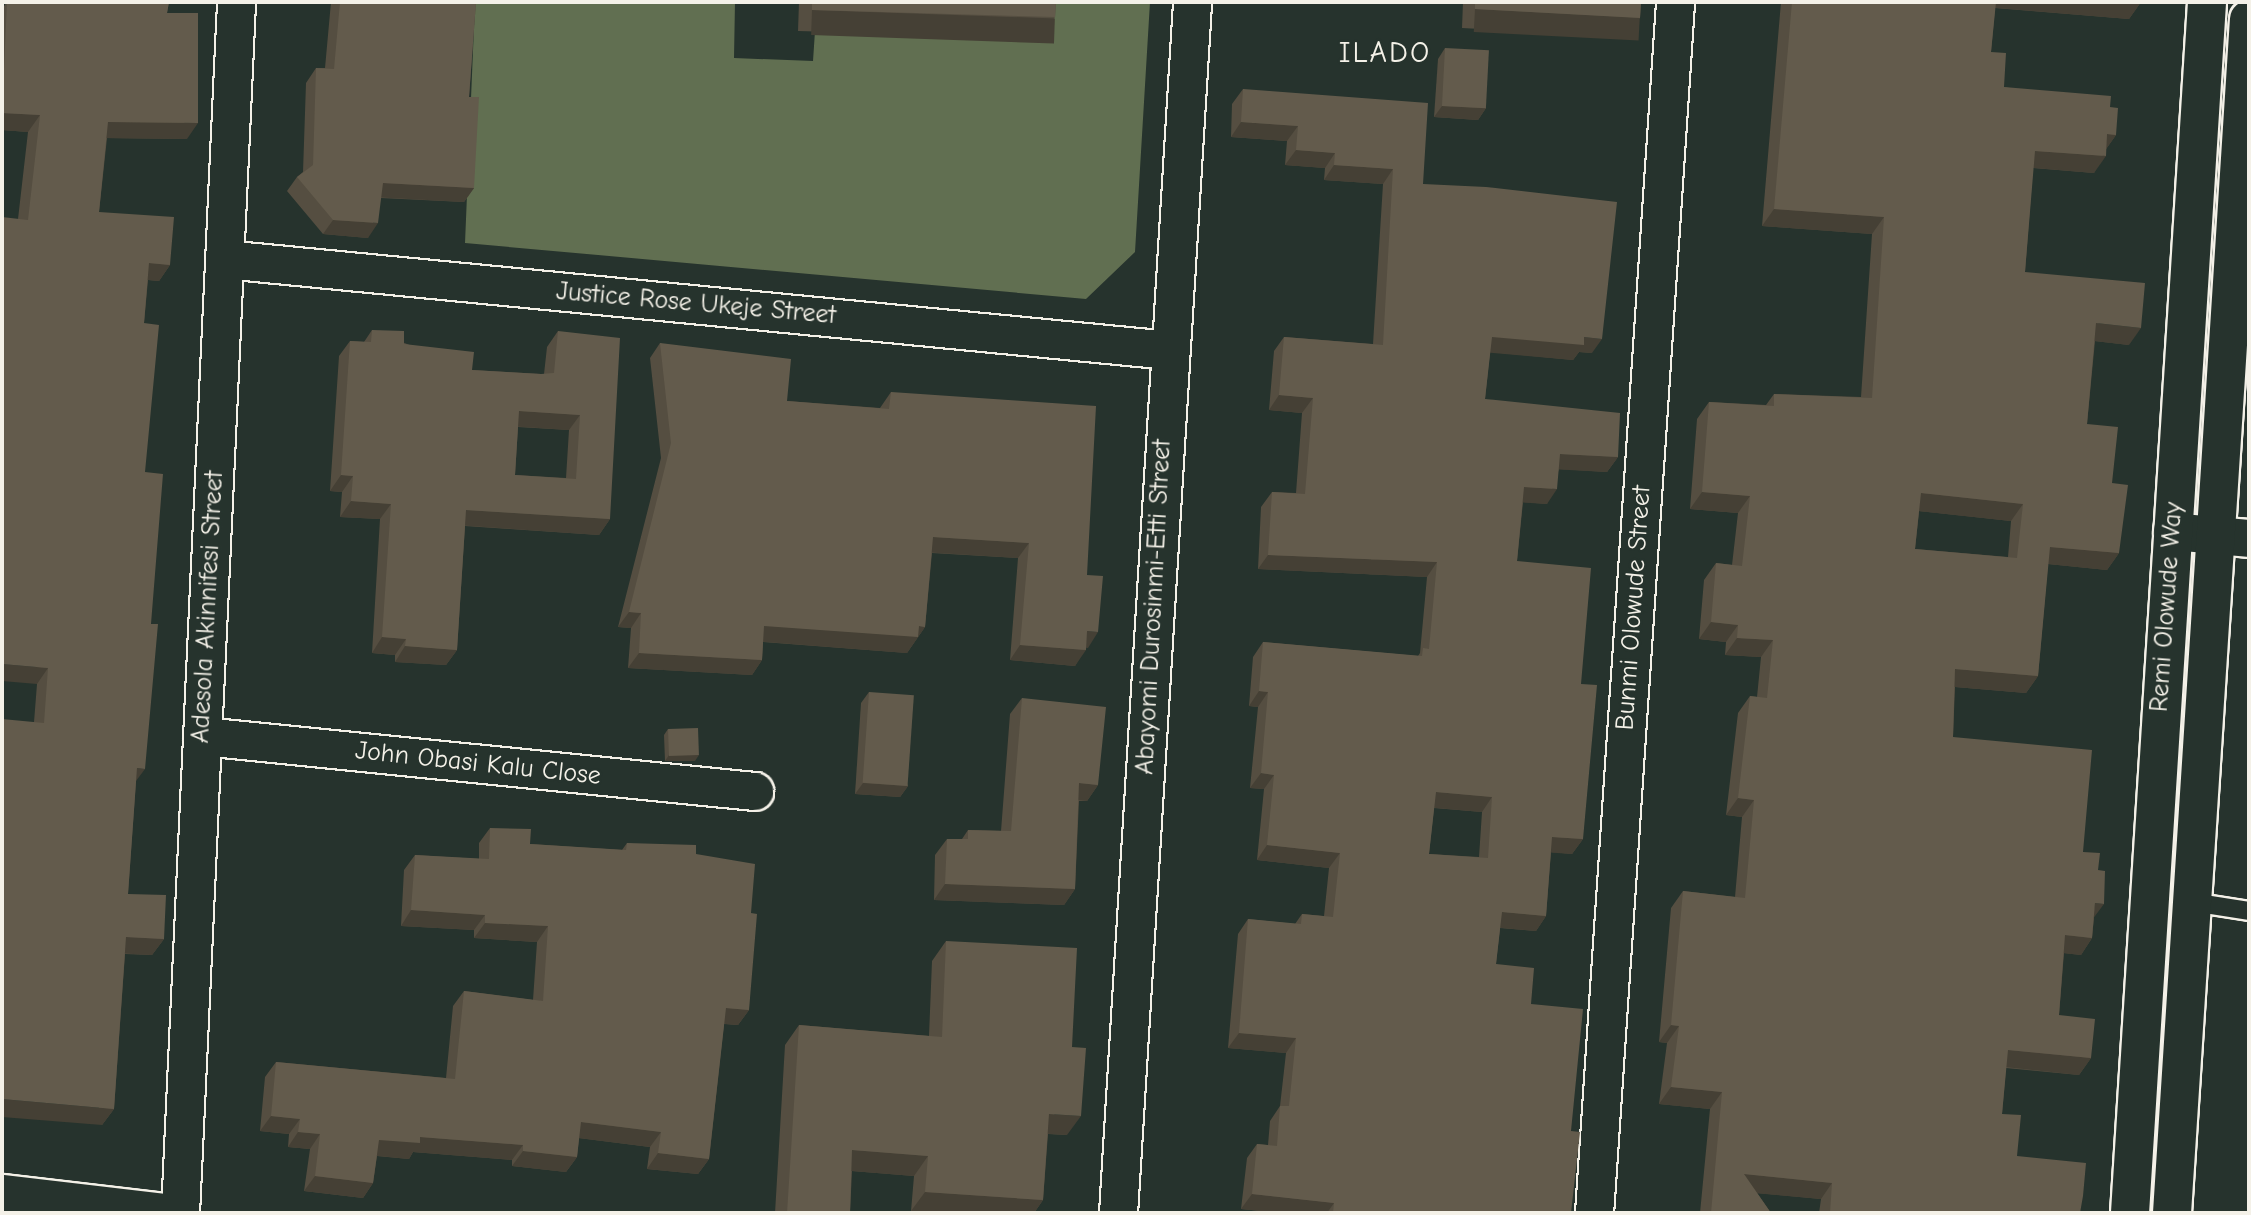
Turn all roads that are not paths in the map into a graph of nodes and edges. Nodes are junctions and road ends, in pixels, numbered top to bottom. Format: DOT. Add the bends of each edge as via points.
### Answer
graph roads {
  1 [pos="236,2"];
  2 [pos="1192,2"];
  3 [pos="1675,2"];
  4 [pos="2207,2"];
  5 [pos="2249,19"];
  6 [pos="2249,32"];
  7 [pos="224,259"];
  8 [pos="1169,350"];
  9 [pos="2172,531"];
  10 [pos="2233,536"];
  11 [pos="202,736"];
  12 [pos="754,791"];
  13 [pos="2192,902"];
  14 [pos="2249,911"];
  15 [pos="2,1193"];
  16 [pos="173,1213"];
  17 [pos="180,1213"];
  18 [pos="1118,1213"];
  19 [pos="1594,1213"];
  20 [pos="2130,1213"];
  21 [pos="2172,1213"];
  1 -- 7 [label="street, Adesola Akinnifesi Street"];
  2 -- 8 [label="street, Abayomi Durosinmi-Etti Street"];
  3 -- 19 [label="street, Bunmi Olowude Street"];
  4 -- 9 [label="main road, Remi Olowude Way"];
  5 -- 6 [label="main road, Remi Olowude Way"];
  6 -- 10 [label="main road, Remi Olowude Way"];
  7 -- 8 [label="street, Justice Rose Ukeje Street"];
  7 -- 11 [label="street, Adesola Akinnifesi Street"];
  8 -- 18 [label="street, Abayomi Durosinmi-Etti Street"];
  9 -- 10 [label="street"];
  9 -- 20 [label="main road, Remi Olowude Way"];
  10 -- 13 [label="main road, Remi Olowude Way"];
  11 -- 12 [label="street, John Obasi Kalu Close"];
  11 -- 17 [label="street, Adesola Akinnifesi Street"];
  13 -- 14 [label="lane"];
  13 -- 21 [label="main road, Remi Olowude Way"];
  15 -- 16 [label="street"];
}
